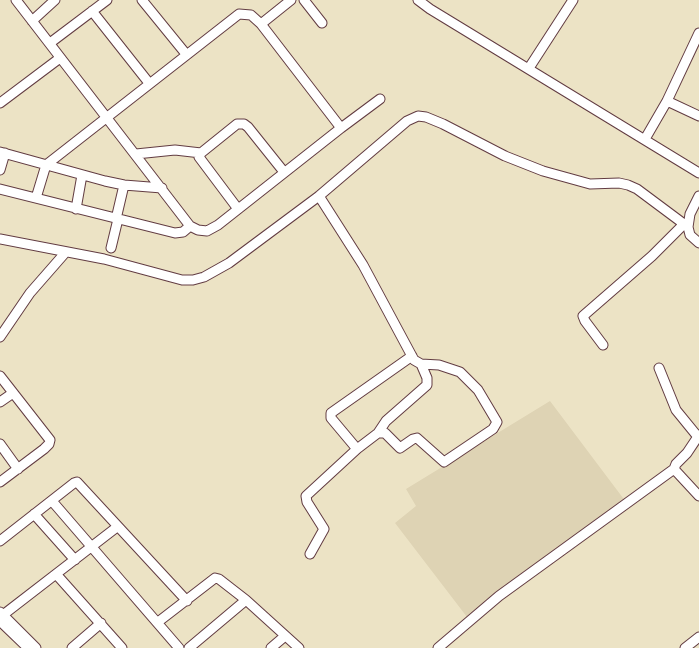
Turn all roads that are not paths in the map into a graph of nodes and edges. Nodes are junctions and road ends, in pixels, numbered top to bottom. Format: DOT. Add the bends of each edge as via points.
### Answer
graph roads {
  1 [pos="16,0"];
  2 [pos="55,0"];
  3 [pos="107,0"];
  4 [pos="142,0"];
  5 [pos="291,0"];
  6 [pos="304,0"];
  7 [pos="418,0"];
  8 [pos="435,0"];
  9 [pos="572,0"];
  10 [pos="430,9"];
  11 [pos="92,11"];
  12 [pos="32,21"];
  13 [pos="322,23"];
  14 [pos="261,24"];
  15 [pos="699,33"];
  16 [pos="50,43"];
  17 [pos="186,54"];
  18 [pos="60,58"];
  19 [pos="529,68"];
  20 [pos="149,83"];
  21 [pos="380,99"];
  22 [pos="667,101"];
  23 [pos="0,104"];
  24 [pos="699,116"];
  25 [pos="106,117"];
  26 [pos="341,128"];
  27 [pos="645,139"];
  28 [pos="2,152"];
  29 [pos="201,153"];
  30 [pos="136,154"];
  31 [pos="46,165"];
  32 [pos="0,170"];
  33 [pos="284,172"];
  34 [pos="699,173"];
  35 [pos="82,175"];
  36 [pos="124,185"];
  37 [pos="162,188"];
  38 [pos="0,189"];
  39 [pos="319,196"];
  40 [pos="699,196"];
  41 [pos="36,198"];
  42 [pos="76,209"];
  43 [pos="238,209"];
  44 [pos="690,217"];
  45 [pos="117,219"];
  46 [pos="190,226"];
  47 [pos="0,239"];
  48 [pos="699,243"];
  49 [pos="111,248"];
  50 [pos="66,253"];
  51 [pos="0,337"];
  52 [pos="603,345"];
  53 [pos="412,356"];
  54 [pos="421,364"];
  55 [pos="659,368"];
  56 [pos="0,376"];
  57 [pos="13,393"];
  58 [pos="0,402"];
  59 [pos="378,433"];
  60 [pos="698,436"];
  61 [pos="0,444"];
  62 [pos="357,449"];
  63 [pos="18,469"];
  64 [pos="674,469"];
  65 [pos="0,482"];
  66 [pos="699,496"];
  67 [pos="52,501"];
  68 [pos="34,514"];
  69 [pos="117,527"];
  70 [pos="0,541"];
  71 [pos="92,547"];
  72 [pos="310,554"];
  73 [pos="74,560"];
  74 [pos="56,574"];
  75 [pos="246,600"];
  76 [pos="187,601"];
  77 [pos="1,616"];
  78 [pos="158,622"];
  79 [pos="101,623"];
  80 [pos="285,636"];
  81 [pos="699,637"];
  82 [pos="28,648"];
  83 [pos="36,648"];
  84 [pos="72,648"];
  85 [pos="122,648"];
  86 [pos="179,648"];
  87 [pos="189,648"];
  88 [pos="271,648"];
  89 [pos="299,648"];
  90 [pos="438,648"];
  91 [pos="685,648"];
  1 -- 12 [label="street"];
  2 -- 12 [label="street"];
  3 -- 11 [label="street"];
  4 -- 17 [label="street"];
  5 -- 14 [label="street"];
  6 -- 13 [label="street"];
  7 -- 10 [label="street"];
  8 -- 10 [label="street"];
  9 -- 19 [label="street"];
  10 -- 19 [label="street"];
  11 -- 16 [label="street"];
  11 -- 20 [label="street"];
  12 -- 16 [label="street"];
  14 -- 17 [label="street" via="251,15 239,14"];
  14 -- 26 [label="street"];
  15 -- 22 [label="street"];
  16 -- 18 [label="street"];
  17 -- 20 [label="street"];
  18 -- 23 [label="street"];
  18 -- 25 [label="street"];
  19 -- 27 [label="street"];
  20 -- 25 [label="street"];
  21 -- 26 [label="street"];
  22 -- 24 [label="street"];
  22 -- 27 [label="street"];
  25 -- 30 [label="street"];
  25 -- 31 [label="street"];
  26 -- 33 [label="street"];
  27 -- 34 [label="street"];
  28 -- 31 [label="street"];
  28 -- 32 [label="street"];
  29 -- 30 [label="street" via="168,150"];
  29 -- 33 [label="street" via="240,123 248,127"];
  29 -- 43 [label="street" via="199,158"];
  30 -- 37 [label="street"];
  31 -- 35 [label="street"];
  31 -- 41 [label="street"];
  33 -- 43 [label="street"];
  35 -- 36 [label="street"];
  35 -- 42 [label="street"];
  36 -- 37 [label="street"];
  36 -- 45 [label="street"];
  37 -- 46 [label="street"];
  38 -- 41 [label="street"];
  39 -- 44 [label="street" via="407,121 423,116 511,159 590,184 620,183 633,187"];
  39 -- 50 [label="street" via="223,267 193,280 182,280 104,259"];
  39 -- 53 [label="street" via="362,265"];
  40 -- 44 [label="street"];
  41 -- 42 [label="street"];
  42 -- 45 [label="street"];
  43 -- 46 [label="street" via="213,229 202,231"];
  44 -- 48 [label="street" via="690,235"];
  44 -- 52 [label="street" via="652,256 583,316"];
  45 -- 46 [label="street" via="175,233 183,232"];
  45 -- 49 [label="street"];
  47 -- 50 [label="street"];
  50 -- 51 [label="street" via="30,293"];
  53 -- 54 [label="street"];
  53 -- 62 [label="street" via="331,414 331,418"];
  54 -- 59 [label="street" via="428,378 427,385 386,421"];
  54 -- 59 [label="street" via="439,364 460,372 472,382 486,401 495,417 496,426 444,462 417,438 400,448 384,433"];
  55 -- 60 [label="street" via="676,410"];
  56 -- 57 [label="street"];
  57 -- 58 [label="street"];
  57 -- 63 [label="street" via="50,440 47,446"];
  59 -- 62 [label="street"];
  60 -- 64 [label="street"];
  61 -- 63 [label="street"];
  62 -- 72 [label="street" via="306,496 324,529"];
  63 -- 65 [label="street"];
  64 -- 66 [label="street"];
  64 -- 90 [label="street" via="499,596"];
  67 -- 68 [label="street"];
  67 -- 69 [label="street" via="77,482"];
  67 -- 71 [label="street"];
  68 -- 70 [label="street"];
  68 -- 73 [label="street"];
  69 -- 71 [label="street"];
  69 -- 76 [label="street"];
  71 -- 73 [label="street"];
  71 -- 78 [label="street"];
  73 -- 74 [label="street"];
  74 -- 77 [label="street"];
  74 -- 79 [label="street"];
  75 -- 76 [label="street" via="215,578"];
  75 -- 80 [label="street"];
  75 -- 87 [label="street"];
  76 -- 78 [label="street"];
  77 -- 82 [label="street"];
  77 -- 83 [label="street"];
  78 -- 86 [label="street"];
  79 -- 84 [label="street"];
  79 -- 85 [label="street"];
  80 -- 88 [label="street"];
  80 -- 89 [label="street"];
  81 -- 91 [label="street"];
}
